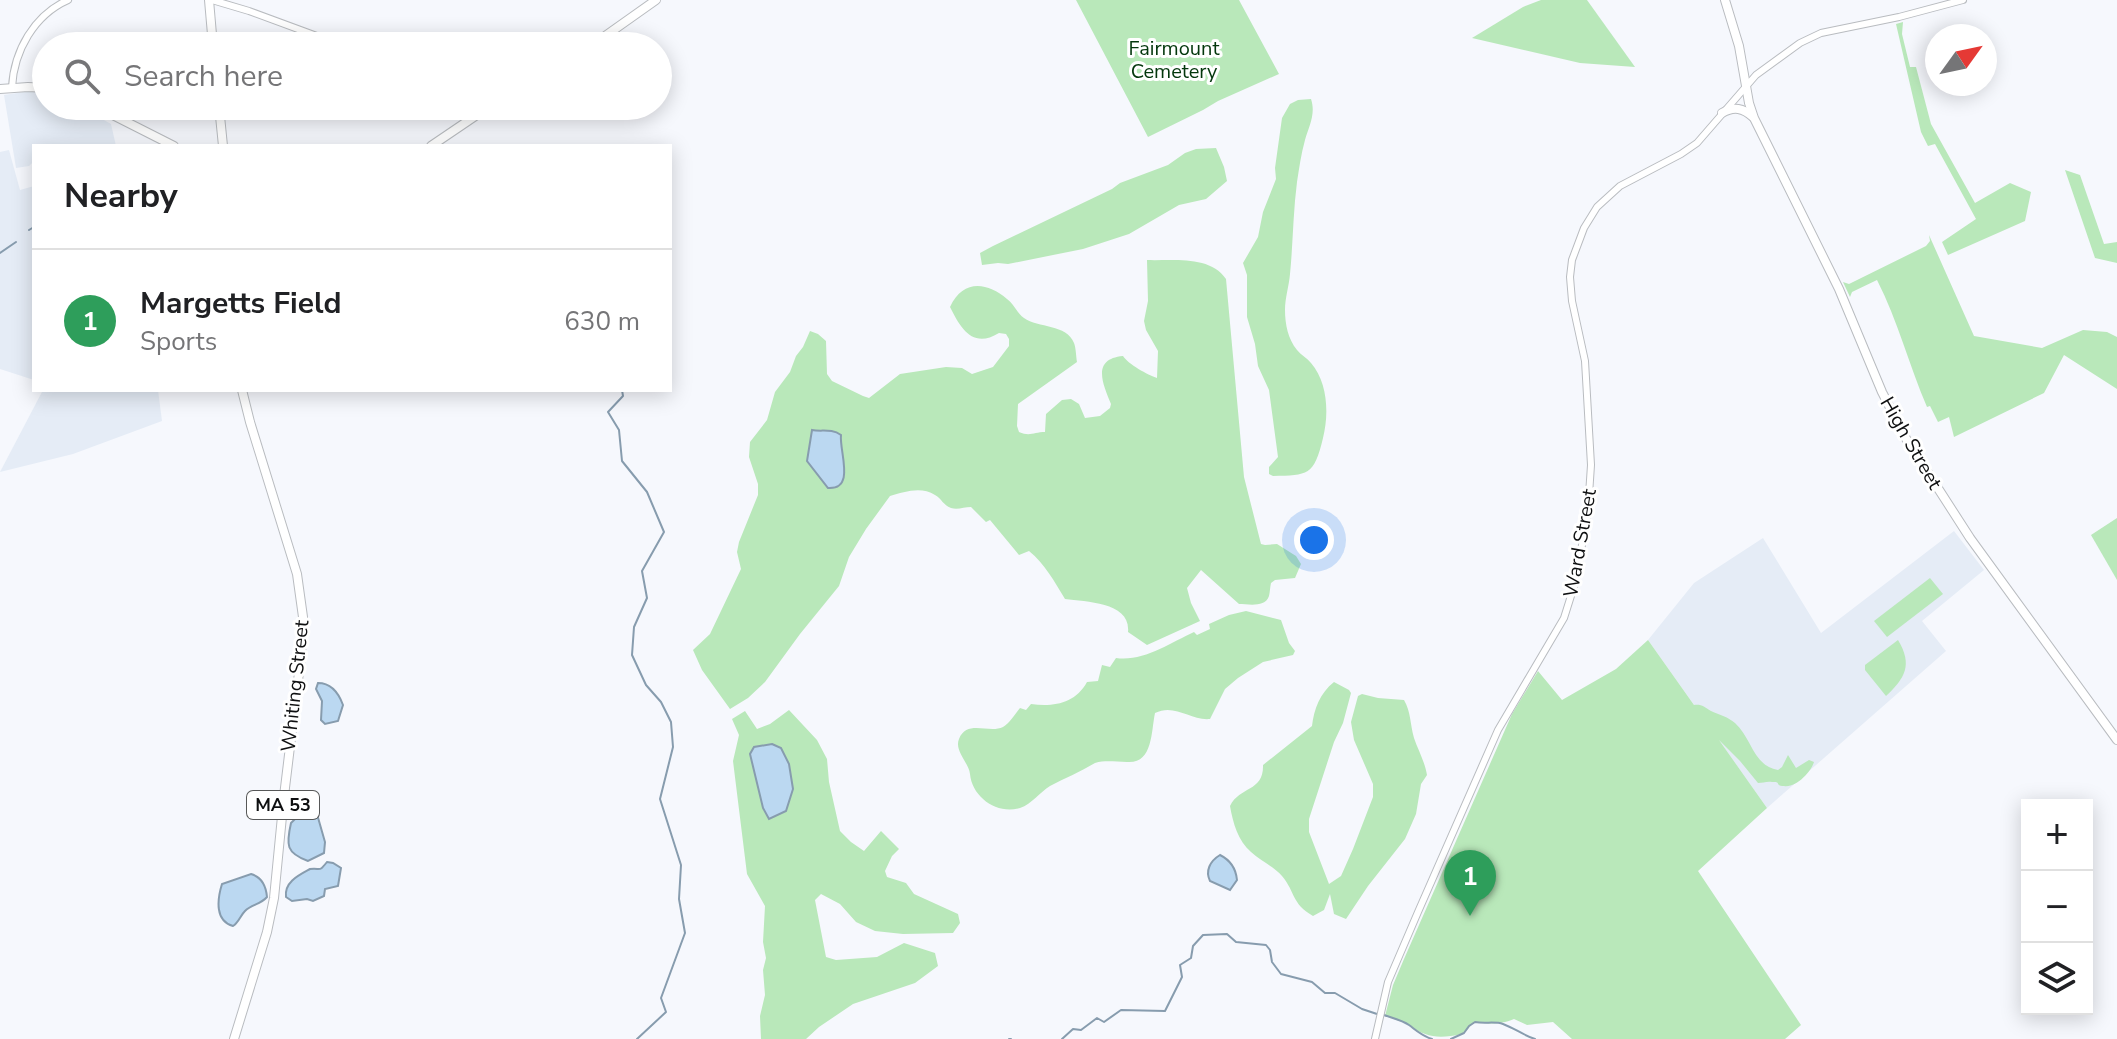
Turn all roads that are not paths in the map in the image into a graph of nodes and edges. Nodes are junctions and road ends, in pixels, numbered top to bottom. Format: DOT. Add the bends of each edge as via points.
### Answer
graph roads {
  1 [pos="68,0"];
  2 [pos="210,0"];
  3 [pos="656,0"];
  4 [pos="1725,0"];
  5 [pos="1963,0"];
  6 [pos="212,32"];
  7 [pos="306,32"];
  8 [pos="611,32"];
  9 [pos="1747,85"];
  10 [pos="12,87"];
  11 [pos="32,88"];
  12 [pos="0,89"];
  13 [pos="1722,113"];
  14 [pos="1754,118"];
  15 [pos="123,120"];
  16 [pos="220,120"];
  17 [pos="469,120"];
  18 [pos="170,144"];
  19 [pos="223,144"];
  20 [pos="434,144"];
  21 [pos="243,392"];
  22 [pos="2117,740"];
  23 [pos="234,1039"];
  24 [pos="1375,1039"];
  1 -- 10 [label="street" via="48,11 31,31"];
  2 -- 6 [label="main road"];
  2 -- 7 [label="street"];
  3 -- 8 [label="main road"];
  4 -- 9 [label="main road, High Street"];
  5 -- 9 [label="street, Ward Street" via="1821,33 1792,47"];
  9 -- 13 [label="street, Ward Street"];
  9 -- 14 [label="main road, High Street"];
  10 -- 11 [label="main road"];
  10 -- 12 [label="main road"];
  13 -- 14 [label="main road" via="1735,108"];
  13 -- 24 [label="street, Ward Street" via="1689,150 1609,195 1579,239 1570,285 1585,361 1591,478 1573,595 1498,730 1397,960"];
  14 -- 22 [label="main road, High Street" via="1905,437 1970,538"];
  15 -- 18 [label="main road"];
  16 -- 19 [label="main road"];
  17 -- 20 [label="main road"];
  21 -- 23 [label="main road, Whiting Street / MA 53" via="295,568 303,630 274,898"];
}
